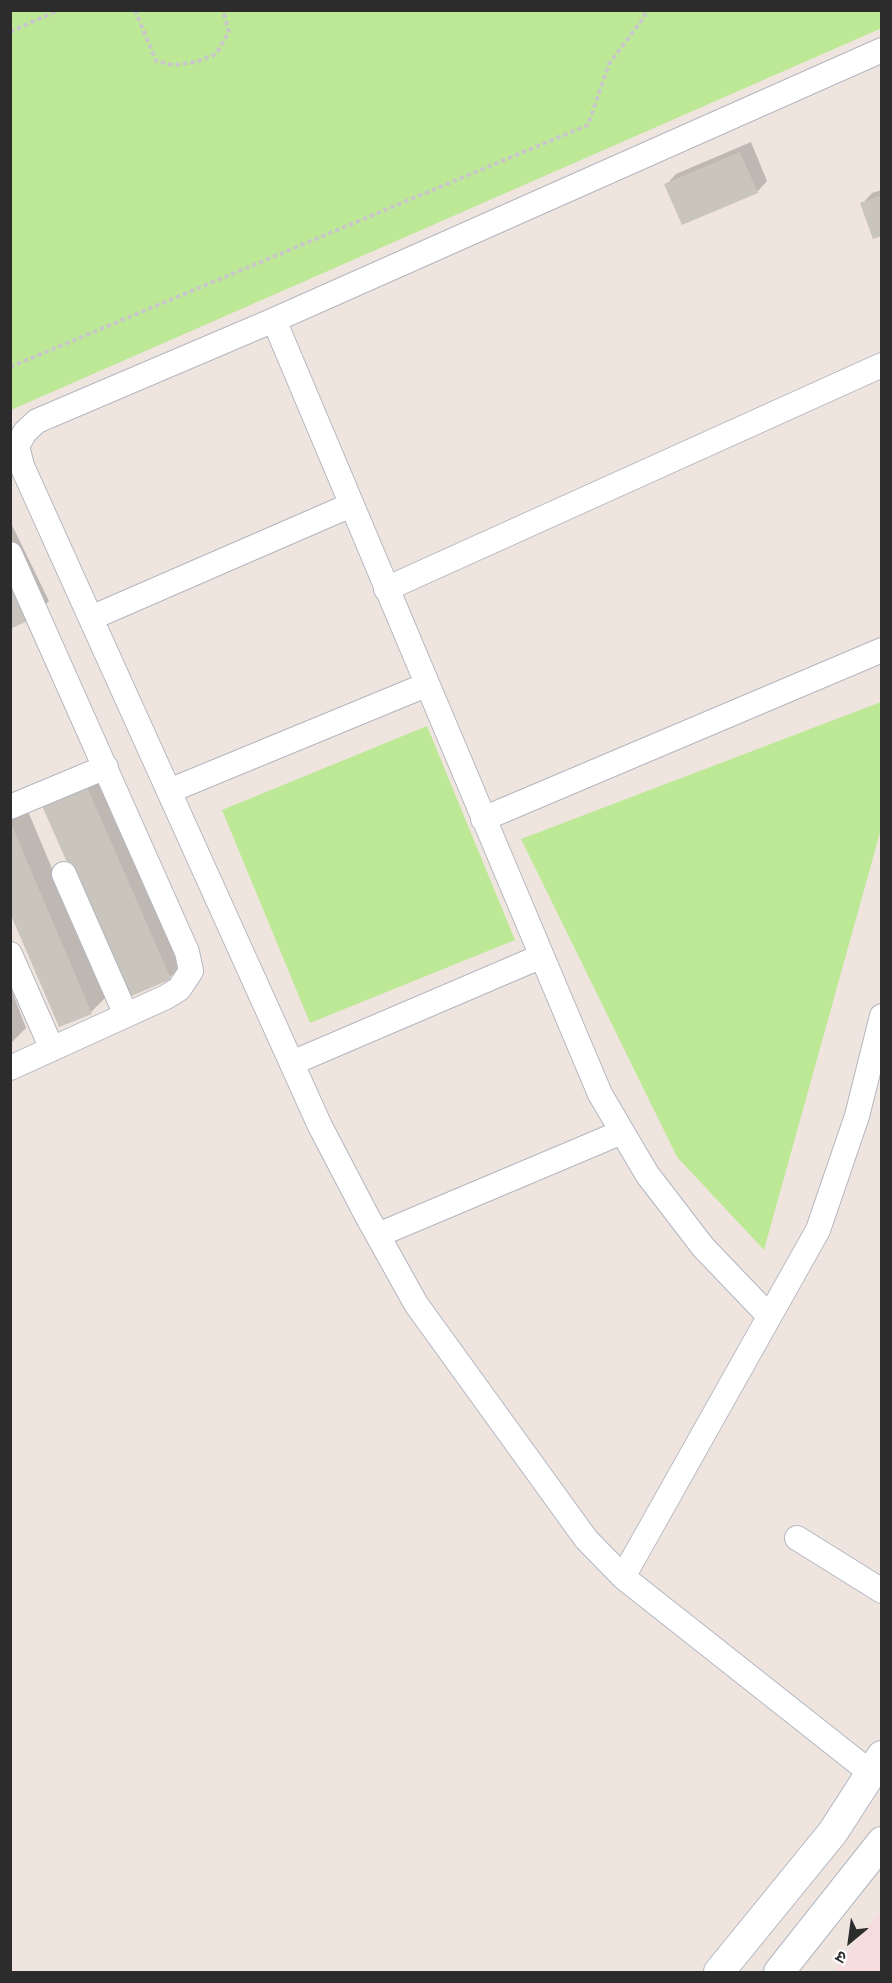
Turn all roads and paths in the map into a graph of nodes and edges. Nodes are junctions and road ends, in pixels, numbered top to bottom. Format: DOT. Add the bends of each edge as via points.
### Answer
graph roads {
  1 [pos="59,10"];
  2 [pos="135,10"];
  3 [pos="223,10"];
  4 [pos="643,10"];
  5 [pos="10,32"];
  6 [pos="882,50"];
  7 [pos="274,320"];
  8 [pos="882,365"];
  9 [pos="10,367"];
  10 [pos="351,505"];
  11 [pos="10,554"];
  12 [pos="386,589"];
  13 [pos="91,618"];
  14 [pos="882,650"];
  15 [pos="426,685"];
  16 [pos="106,766"];
  17 [pos="170,791"];
  18 [pos="10,807"];
  19 [pos="483,819"];
  20 [pos="64,874"];
  21 [pos="10,954"];
  22 [pos="542,956"];
  23 [pos="126,1015"];
  24 [pos="882,1016"];
  25 [pos="52,1049"];
  26 [pos="292,1063"];
  27 [pos="10,1068"];
  28 [pos="622,1132"];
  29 [pos="378,1235"];
  30 [pos="768,1315"];
  31 [pos="797,1538"];
  32 [pos="623,1577"];
  33 [pos="882,1591"];
  34 [pos="876,1765"];
  35 [pos="882,1842"];
  36 [pos="719,1972"];
  37 [pos="779,1972"];
  1 -- 5 [label="path"];
  2 -- 3 [label="path" via="156,61 174,65 216,54 229,32"];
  4 -- 9 [label="path" via="645,16 609,64 588,126"];
  6 -- 7 [label="street"];
  7 -- 10 [label="street"];
  7 -- 13 [label="street" via="37,421 25,432 18,446 22,466"];
  8 -- 12 [label="street"];
  10 -- 12 [label="street"];
  10 -- 13 [label="street"];
  11 -- 16 [label="street"];
  12 -- 15 [label="street"];
  13 -- 17 [label="street"];
  14 -- 19 [label="street"];
  15 -- 17 [label="street"];
  15 -- 19 [label="street"];
  16 -- 18 [label="street"];
  16 -- 23 [label="street" via="187,952 191,971 179,989"];
  17 -- 26 [label="street"];
  19 -- 22 [label="street"];
  20 -- 23 [label="street"];
  21 -- 25 [label="street"];
  22 -- 26 [label="street"];
  22 -- 28 [label="street" via="600,1094"];
  23 -- 25 [label="street"];
  24 -- 30 [label="street" via="857,1116 818,1230"];
  25 -- 27 [label="street"];
  26 -- 29 [label="street" via="320,1126"];
  28 -- 29 [label="street"];
  28 -- 30 [label="street" via="647,1174 703,1247"];
  29 -- 32 [label="street" via="423,1313 586,1539"];
  30 -- 32 [label="street"];
  31 -- 33 [label="street"];
  32 -- 34 [label="street"];
  34 -- 36 [label="street" via="833,1832"];
  35 -- 37 [label="street"];
}
